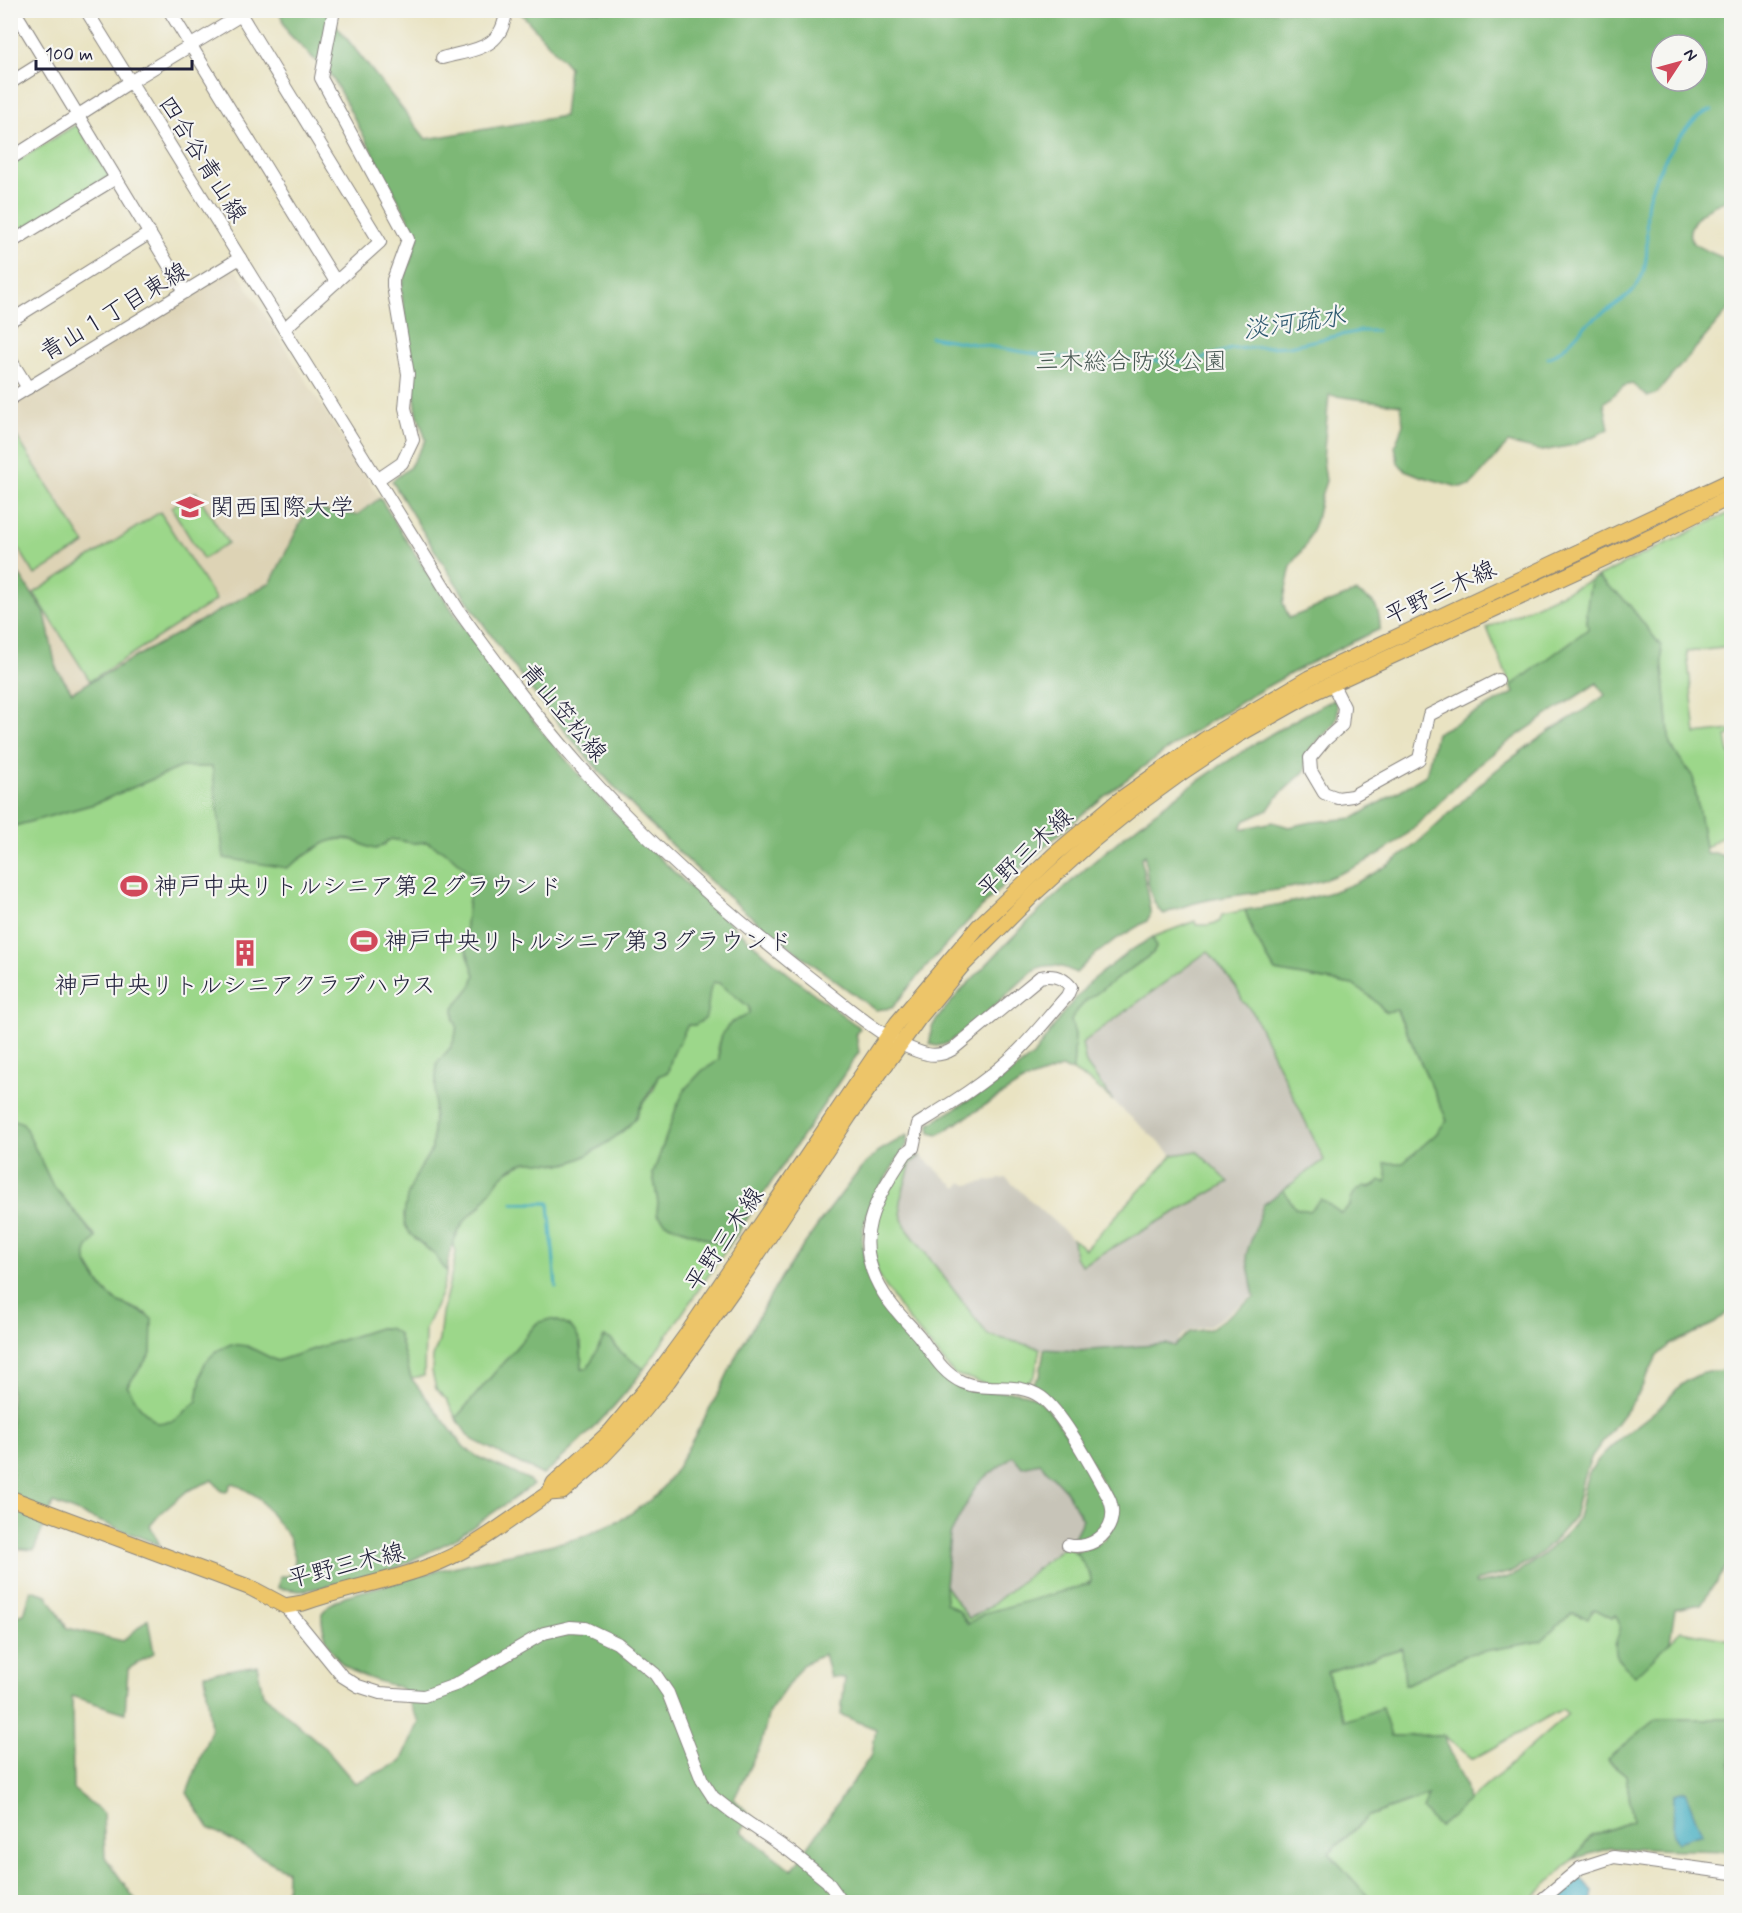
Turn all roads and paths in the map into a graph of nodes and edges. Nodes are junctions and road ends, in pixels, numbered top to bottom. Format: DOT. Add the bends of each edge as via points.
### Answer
graph roads {
  1 [pos="14,10"];
  2 [pos="86,10"];
  3 [pos="169,10"];
  4 [pos="334,10"];
  5 [pos="507,10"];
  6 [pos="191,45"];
  7 [pos="442,58"];
  8 [pos="45,61"];
  9 [pos="130,82"];
  10 [pos="10,83"];
  11 [pos="79,116"];
  12 [pos="10,159"];
  13 [pos="116,178"];
  14 [pos="150,233"];
  15 [pos="10,243"];
  16 [pos="240,258"];
  17 [pos="336,282"];
  18 [pos="185,292"];
  19 [pos="10,321"];
  20 [pos="284,329"];
  21 [pos="10,359"];
  22 [pos="28,388"];
  23 [pos="10,399"];
  24 [pos="377,480"];
  25 [pos="1731,480"];
  26 [pos="1731,496"];
  27 [pos="1498,680"];
  28 [pos="1332,683"];
  29 [pos="895,1039"];
  30 [pos="10,1498"];
  31 [pos="1068,1545"];
  32 [pos="285,1606"];
  33 [pos="1731,1873"];
  34 [pos="842,1902"];
  35 [pos="1539,1902"];
  1 -- 8 [label="street"];
  2 -- 9 [label="street, 四合谷青山線"];
  3 -- 6 [label="street"];
  4 -- 24 [label="street" via="321,78 408,239 393,285 408,374 405,408 413,441 402,463"];
  5 -- 7 [label="street" via="502,32 492,43"];
  6 -- 9 [label="street"];
  6 -- 17 [label="street"];
  6 -- 17 [label="street" via="241,15 380,242"];
  8 -- 10 [label="street"];
  8 -- 11 [label="street"];
  9 -- 11 [label="street"];
  9 -- 16 [label="street, 四合谷青山線"];
  11 -- 12 [label="street"];
  11 -- 13 [label="street"];
  13 -- 14 [label="street"];
  13 -- 15 [label="street"];
  14 -- 18 [label="street"];
  14 -- 19 [label="street"];
  16 -- 18 [label="street, 青山１丁目東線"];
  16 -- 20 [label="street, 四合谷青山線"];
  17 -- 20 [label="street"];
  18 -- 22 [label="street, 青山１丁目東線"];
  20 -- 24 [label="street, 青山笠松線"];
  21 -- 22 [label="street"];
  22 -- 23 [label="street, 青山１丁目東線"];
  24 -- 29 [label="street, 青山笠松線" via="486,650 586,774 709,896 791,964"];
  25 -- 29 [label="main road, 平野三木線" via="1336,665 1268,701 1178,757 1094,820 1009,897 958,950"];
  26 -- 28 [label="main road, 平野三木線"];
  27 -- 28 [label="street" via="1429,715 1419,759 1352,796 1338,798 1324,793 1311,771 1310,758 1342,725 1344,707"];
  28 -- 29 [label="main road, 平野三木線" via="1210,754 1091,842 1034,894"];
  29 -- 31 [label="street, 青山笠松線" via="938,1055 959,1045 1040,977 1060,978 1071,987 1009,1060 918,1124 913,1148 889,1180 869,1221 866,1245 871,1265 891,1305 953,1378 977,1387 1017,1388 1034,1393 1058,1414 1112,1509 1110,1523 1099,1539 1082,1546"];
  29 -- 32 [label="main road, 平野三木線" via="667,1362 616,1426 554,1483 549,1493 473,1545 437,1563"];
  30 -- 32 [label="main road, 平野三木線" via="251,1588"];
  32 -- 34 [label="street" via="342,1676 369,1690 394,1695 424,1696 455,1685 544,1633 585,1628 617,1643 655,1674 668,1693 702,1780 713,1797 827,1881"];
  33 -- 35 [label="street" via="1614,1857 1580,1868"];
}
